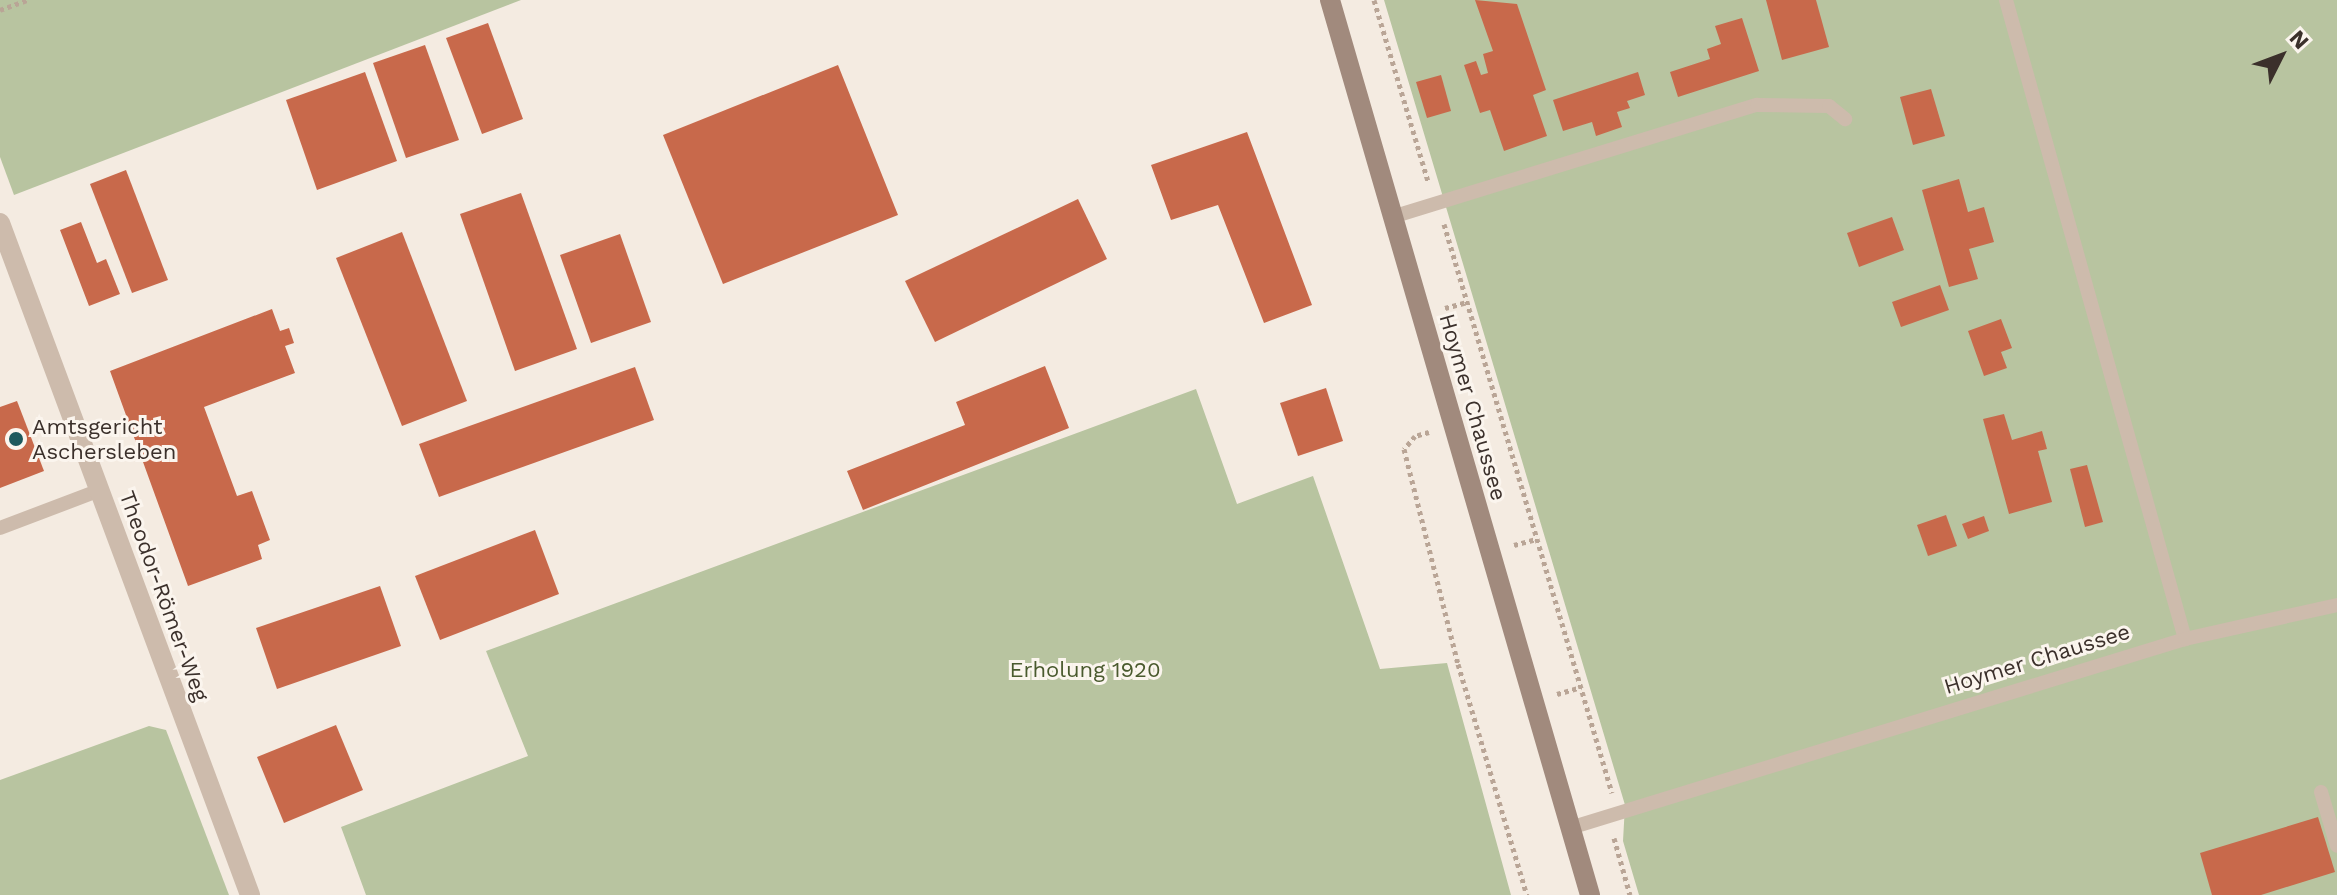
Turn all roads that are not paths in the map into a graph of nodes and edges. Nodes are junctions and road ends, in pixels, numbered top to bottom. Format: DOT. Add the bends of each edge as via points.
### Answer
graph roads {
  1 [pos="1330,0"];
  2 [pos="2006,0"];
  3 [pos="1845,119"];
  4 [pos="1392,217"];
  5 [pos="0,223"];
  6 [pos="100,490"];
  7 [pos="0,528"];
  8 [pos="2337,605"];
  9 [pos="2185,639"];
  10 [pos="2321,792"];
  11 [pos="1570,828"];
  12 [pos="2337,846"];
  13 [pos="250,895"];
  14 [pos="1590,895"];
  1 -- 4 [label="main road, Hoymer Chaussee"];
  2 -- 9 [label="lane"];
  3 -- 4 [label="lane" via="1829,106 1757,105"];
  4 -- 11 [label="main road, Hoymer Chaussee"];
  5 -- 6 [label="street, Theodor-Römer-Weg"];
  6 -- 7 [label="lane"];
  6 -- 13 [label="street, Theodor-Römer-Weg"];
  8 -- 9 [label="lane, Hoymer Chaussee"];
  9 -- 11 [label="lane, Hoymer Chaussee"];
  10 -- 12 [label="lane"];
  11 -- 14 [label="main road, Hoymer Chaussee"];
}
